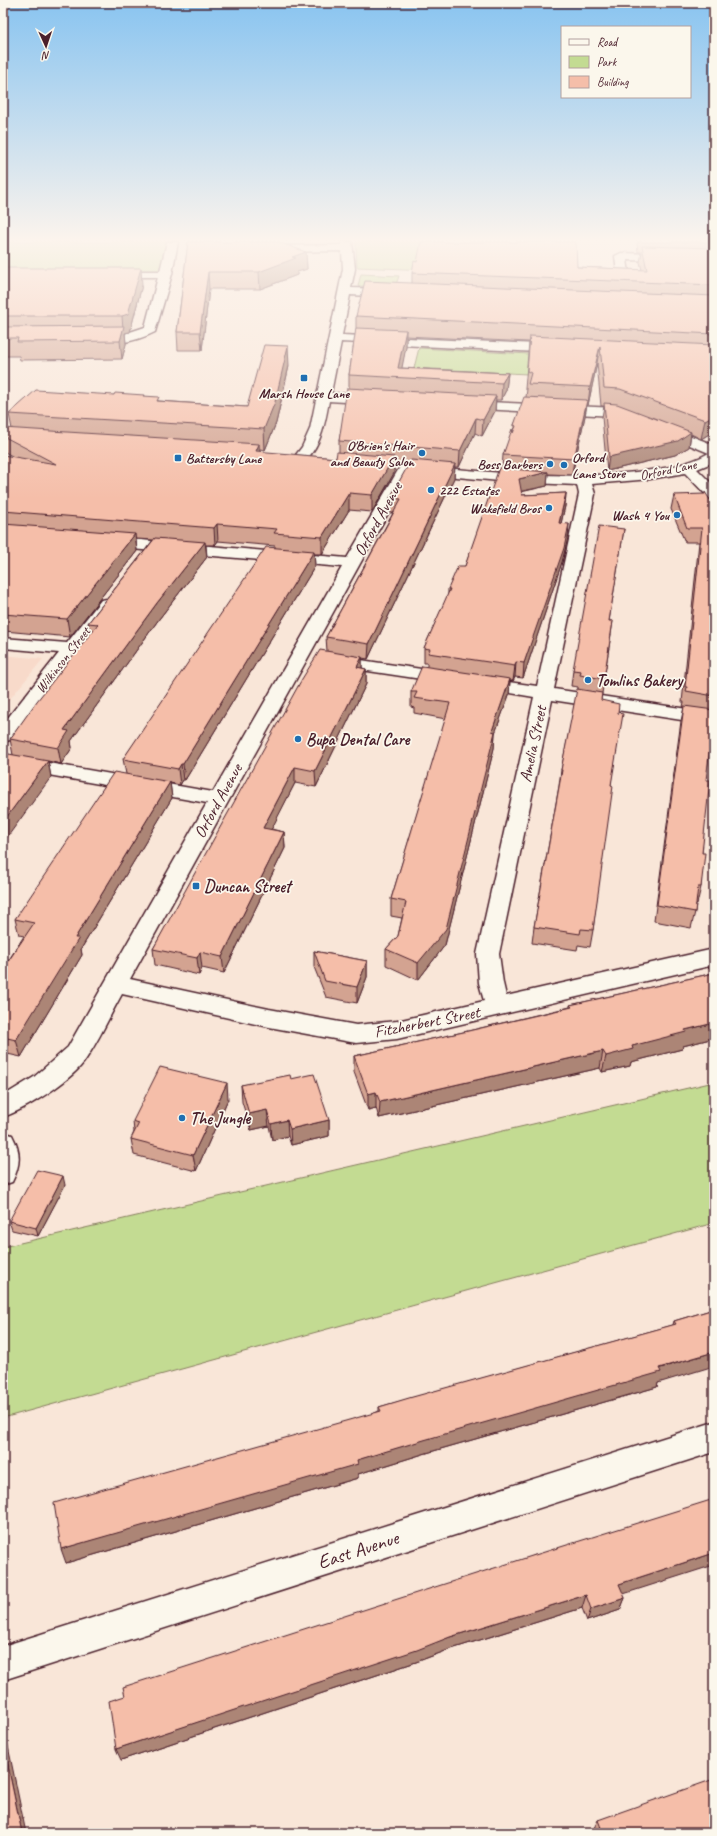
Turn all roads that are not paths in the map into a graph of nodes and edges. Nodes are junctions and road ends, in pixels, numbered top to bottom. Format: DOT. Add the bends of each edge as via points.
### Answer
graph roads {
  1 [pos="151,328"];
  2 [pos="337,328"];
  3 [pos="335,338"];
  4 [pos="88,339"];
  5 [pos="576,350"];
  6 [pos="324,397"];
  7 [pos="386,400"];
  8 [pos="456,404"];
  9 [pos="714,450"];
  10 [pos="714,456"];
  11 [pos="320,460"];
  12 [pos="399,468"];
  13 [pos="688,468"];
  14 [pos="584,481"];
  15 [pos="714,495"];
  16 [pos="89,541"];
  17 [pos="152,546"];
  18 [pos="353,563"];
  19 [pos="138,564"];
  20 [pos="115,594"];
  21 [pos="3,643"];
  22 [pos="71,649"];
  23 [pos="301,656"];
  24 [pos="545,693"];
  25 [pos="714,719"];
  26 [pos="3,736"];
  27 [pos="3,761"];
  28 [pos="219,799"];
  29 [pos="714,957"];
  30 [pos="116,984"];
  31 [pos="498,1008"];
  32 [pos="8,1098"];
  33 [pos="3,1142"];
  34 [pos="3,1174"];
  35 [pos="714,1437"];
  36 [pos="3,1663"];
  1 -- 4 [label="street" via="142,334 124,339"];
  2 -- 3 [label="street"];
  3 -- 5 [label="street"];
  3 -- 6 [label="street"];
  6 -- 7 [label="street"];
  6 -- 11 [label="street" via="316,432 308,448 295,456"];
  8 -- 9 [label="street" via="617,412"];
  10 -- 13 [label="street, Orford Lane"];
  12 -- 14 [label="street, Orford Lane" via="542,481"];
  12 -- 18 [label="street, Orford Avenue"];
  13 -- 14 [label="street, Orford Lane" via="638,477"];
  13 -- 15 [label="street"];
  14 -- 24 [label="street, Amelia Street" via="587,494"];
  16 -- 17 [label="street"];
  17 -- 18 [label="street"];
  17 -- 19 [label="street"];
  18 -- 23 [label="street, Orford Avenue"];
  20 -- 22 [label="street, Wilkinson Street"];
  21 -- 22 [label="street"];
  22 -- 26 [label="street, Wilkinson Street"];
  23 -- 24 [label="street"];
  23 -- 28 [label="street, Orford Avenue"];
  24 -- 25 [label="street"];
  24 -- 31 [label="street, Amelia Street" via="488,954 491,983"];
  27 -- 28 [label="street"];
  28 -- 30 [label="street, Orford Avenue"];
  29 -- 31 [label="street, Fitzherbert Street"];
  30 -- 31 [label="street, Fitzherbert Street" via="269,1018 356,1034 397,1030"];
  30 -- 32 [label="street, Orford Avenue" via="77,1054 56,1075"];
  33 -- 34 [label="street" via="7,1157"];
  35 -- 36 [label="street, East Avenue"];
}
